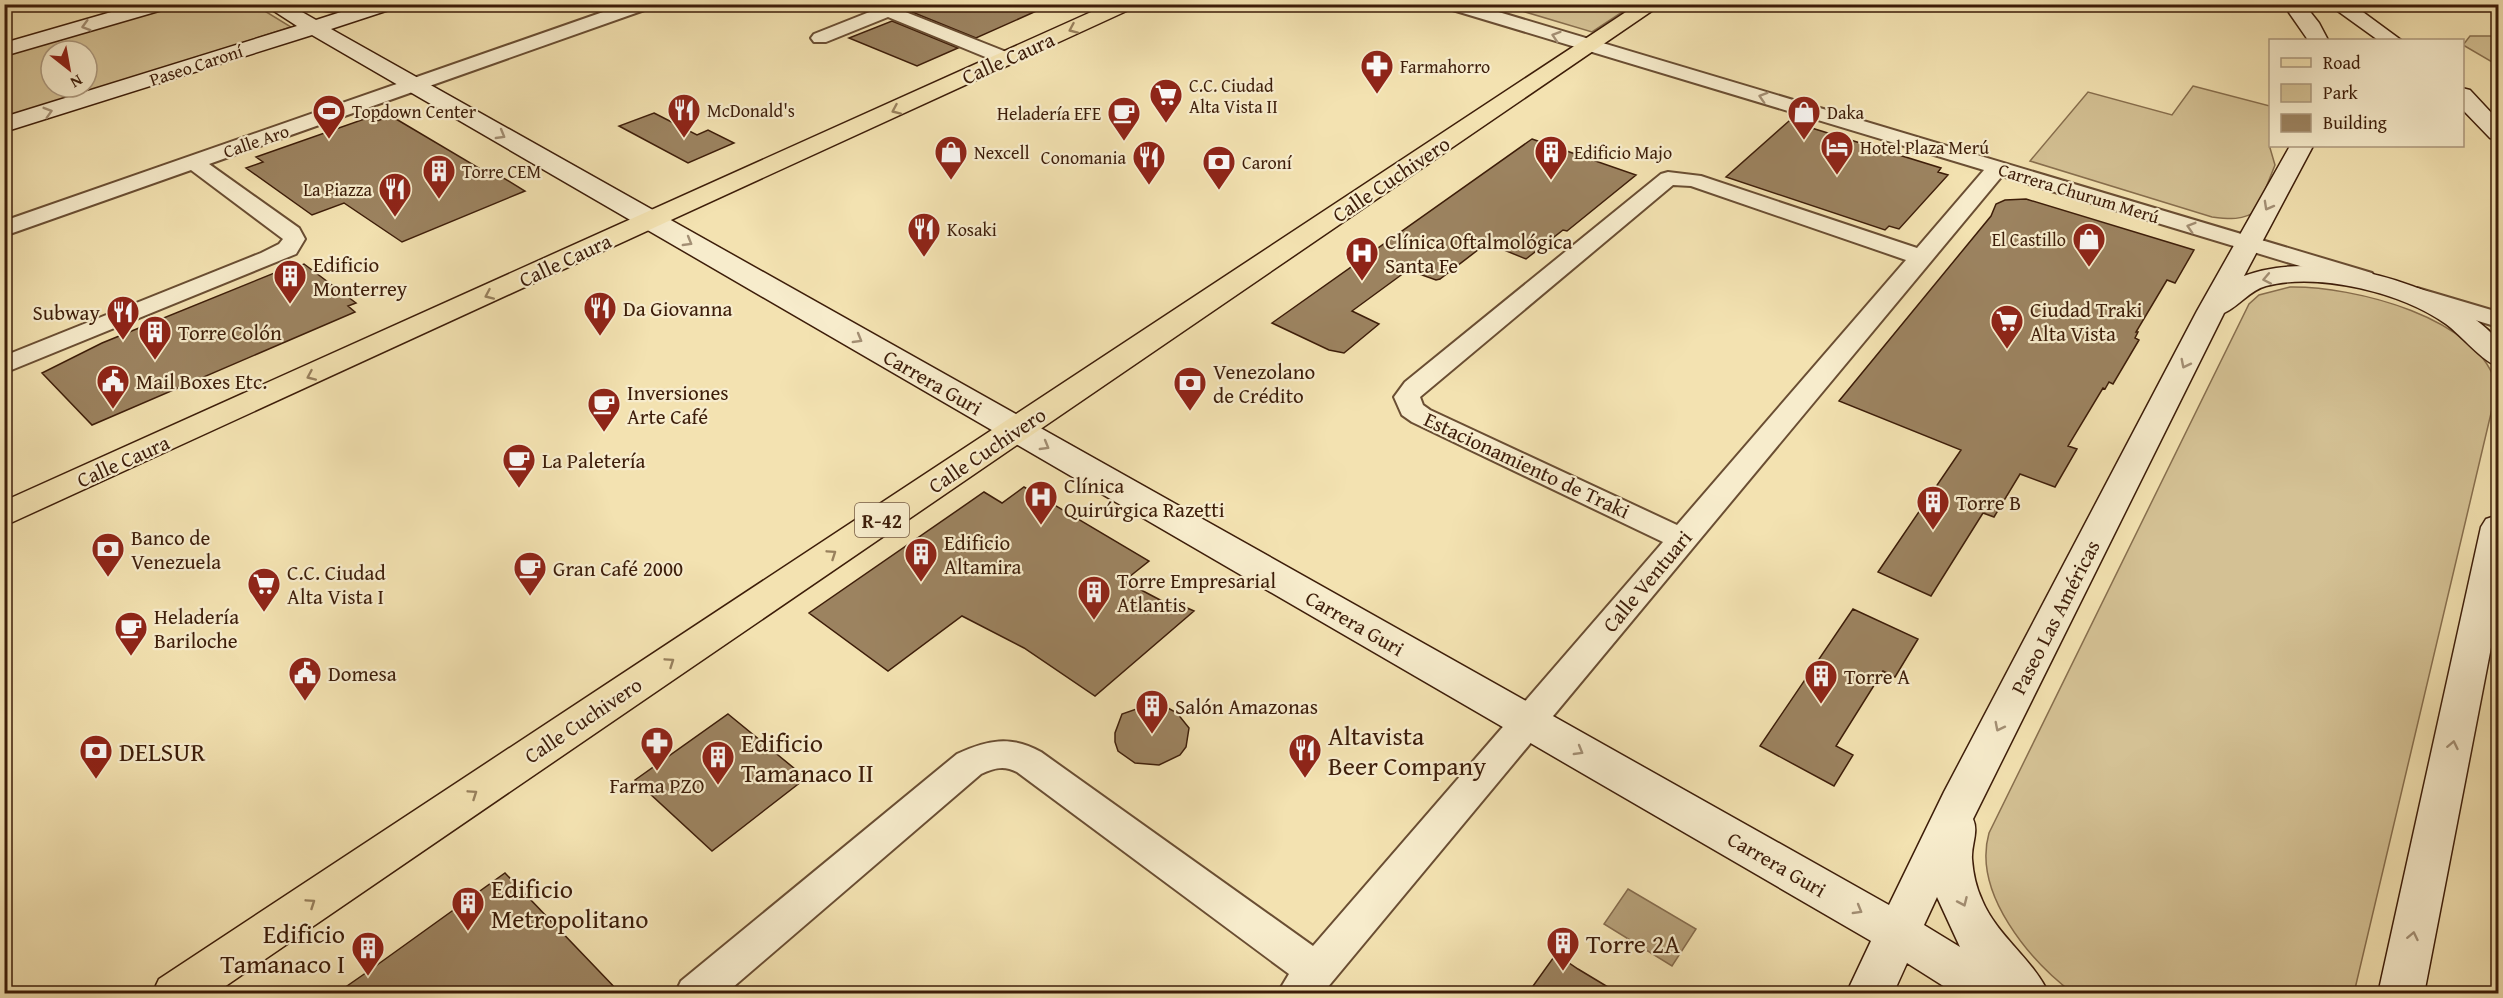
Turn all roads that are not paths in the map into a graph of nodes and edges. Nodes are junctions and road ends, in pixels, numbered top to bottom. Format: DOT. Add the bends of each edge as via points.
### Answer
graph roads {
  1 [pos="162,4"];
  2 [pos="273,4"];
  3 [pos="388,4"];
  4 [pos="644,4"];
  5 [pos="870,4"];
  6 [pos="905,4"];
  7 [pos="1126,4"];
  8 [pos="1452,4"];
  9 [pos="1652,4"];
  10 [pos="2293,4"];
  11 [pos="2338,4"];
  12 [pos="887,12"];
  13 [pos="314,28"];
  14 [pos="820,38"];
  15 [pos="2317,39"];
  16 [pos="2390,39"];
  17 [pos="341,43"];
  18 [pos="1590,46"];
  19 [pos="246,49"];
  20 [pos="4,50"];
  21 [pos="1007,59"];
  22 [pos="414,85"];
  23 [pos="2464,96"];
  24 [pos="4,125"];
  25 [pos="2499,133"];
  26 [pos="2300,147"];
  27 [pos="195,163"];
  28 [pos="1997,168"];
  29 [pos="651,221"];
  30 [pos="4,229"];
  31 [pos="2247,243"];
  32 [pos="1921,257"];
  33 [pos="2387,285"];
  34 [pos="2211,312"];
  35 [pos="2499,320"];
  36 [pos="2499,357"];
  37 [pos="4,365"];
  38 [pos="1017,430"];
  39 [pos="4,515"];
  40 [pos="2499,527"];
  41 [pos="1682,539"];
  42 [pos="1528,722"];
  43 [pos="1959,804"];
  44 [pos="1899,934"];
  45 [pos="1307,982"];
  46 [pos="175,993"];
  47 [pos="694,993"];
  48 [pos="1869,993"];
  49 [pos="1998,993"];
  50 [pos="2026,993"];
  51 [pos="2401,993"];
  1 -- 20 [label="street, one-way"];
  2 -- 13 [label="street, Carrera Guri"];
  3 -- 13 [label="street, Paseo Caroní"];
  4 -- 22 [label="street, Calle Aro"];
  5 -- 12 [label="street"];
  6 -- 12 [label="street"];
  7 -- 21 [label="main road, Calle Caura, one-way"];
  18 -- 8 [label="street, Carrera Churum Merú, one-way"];
  9 -- 18 [label="main road, R-42"];
  10 -- 15 [label="street"];
  11 -- 16 [label="street"];
  12 -- 14 [label="street"];
  12 -- 21 [label="street"];
  13 -- 17 [label="street, Carrera Guri"];
  13 -- 19 [label="street, Paseo Caroní"];
  17 -- 19 [label="street" via="289,40"];
  17 -- 22 [label="street, Carrera Guri"];
  28 -- 18 [label="street, Carrera Churum Merú, one-way"];
  18 -- 38 [label="main road, Calle Cuchivero / R-42"];
  24 -- 19 [label="street, Paseo Caroní, one-way"];
  21 -- 29 [label="main road, Calle Caura, one-way"];
  22 -- 27 [label="street, Calle Aro"];
  22 -- 29 [label="street, Carrera Guri, one-way"];
  23 -- 25 [label="street"];
  26 -- 31 [label="street, Paseo Las Américas, one-way"];
  27 -- 30 [label="street, Calle Aro"];
  27 -- 37 [label="street" via="291,233 291,246"];
  31 -- 28 [label="street, Carrera Churum Merú, one-way"];
  28 -- 32 [label="street, Calle Ventuari"];
  29 -- 38 [label="street, Carrera Guri, one-way"];
  29 -- 39 [label="main road, Calle Caura, one-way"];
  31 -- 33 [label="street, Carrera Churum Merú"];
  31 -- 34 [label="street, Paseo Las Américas"];
  32 -- 41 [label="street, Calle Ventuari"];
  32 -- 41 [label="street, Estacionamiento de Traki" via="1694,180 1668,178 1407,397 1411,409 1421,416"];
  33 -- 34 [label="street, one-way" via="2322,276 2263,279 2245,285"];
  33 -- 35 [label="street, Carrera Churum Merú"];
  33 -- 36 [label="street" via="2451,317"];
  34 -- 43 [label="street, Paseo Las Américas, one-way"];
  38 -- 42 [label="street, Carrera Guri, one-way"];
  46 -- 38 [label="main road, Calle Cuchivero / R-42, one-way"];
  51 -- 40 [label="street, one-way"];
  41 -- 42 [label="street, Calle Ventuari"];
  42 -- 44 [label="street, Carrera Guri, one-way"];
  42 -- 45 [label="street, Calle Ventuari"];
  43 -- 44 [label="street, Paseo Las Américas"];
  43 -- 50 [label="street, one-way" via="1951,858 1958,894 1977,933 2007,975"];
  44 -- 48 [label="street, Paseo Las Américas"];
  44 -- 49 [label="street, Carrera Guri"];
  45 -- 47 [label="street" via="1029,762 1006,752 987,755 969,764"];
}
